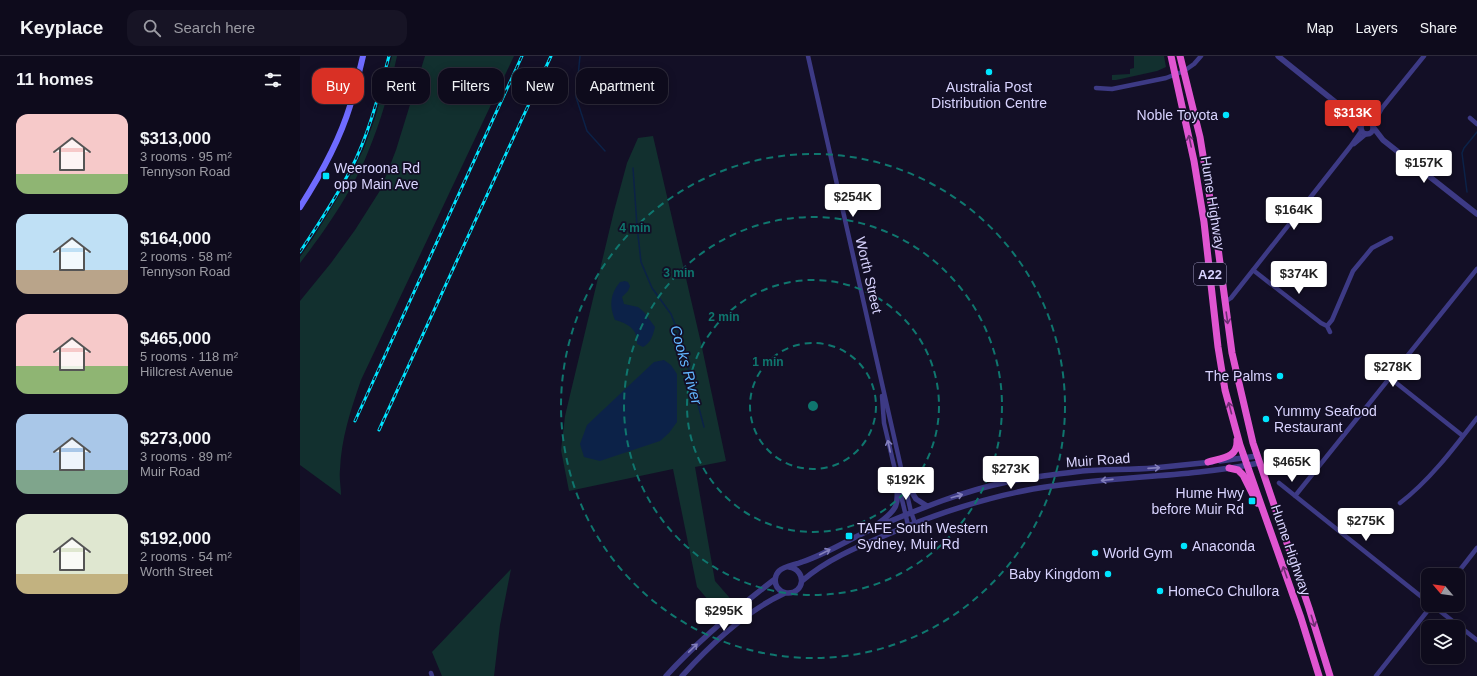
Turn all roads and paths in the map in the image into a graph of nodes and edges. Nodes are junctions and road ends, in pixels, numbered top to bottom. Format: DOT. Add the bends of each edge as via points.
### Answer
graph roads {
  1 [pos="363,56"];
  2 [pos="808,56"];
  3 [pos="1171,56"];
  4 [pos="1180,56"];
  5 [pos="1201,56"];
  6 [pos="1278,56"];
  7 [pos="1424,56"];
  8 [pos="1184,71"];
  9 [pos="1175,75"];
  10 [pos="1096,88"];
  11 [pos="1349,113"];
  12 [pos="1470,118"];
  13 [pos="1370,124"];
  14 [pos="1477,124"];
  15 [pos="1364,131"];
  16 [pos="1382,140"];
  17 [pos="300,207"];
  18 [pos="1477,214"];
  19 [pos="1391,238"];
  20 [pos="1477,269"];
  21 [pos="1253,270"];
  22 [pos="1225,302"];
  23 [pos="1327,326"];
  24 [pos="1330,332"];
  25 [pos="1390,378"];
  26 [pos="881,383"];
  27 [pos="1477,418"];
  28 [pos="1235,426"];
  29 [pos="1463,436"];
  30 [pos="1258,460"];
  31 [pos="1208,462"];
  32 [pos="1246,462"];
  33 [pos="1229,468"];
  34 [pos="903,477"];
  35 [pos="897,481"];
  36 [pos="1279,483"];
  37 [pos="1295,496"];
  38 [pos="1400,503"];
  39 [pos="927,506"];
  40 [pos="911,512"];
  41 [pos="905,515"];
  42 [pos="915,523"];
  43 [pos="908,525"];
  44 [pos="1269,526"];
  45 [pos="872,528"];
  46 [pos="1477,548"];
  47 [pos="788,567"];
  48 [pos="1461,568"];
  49 [pos="775,579"];
  50 [pos="802,581"];
  51 [pos="785,593"];
  52 [pos="1421,596"];
  53 [pos="1427,612"];
  54 [pos="1444,612"];
  55 [pos="1477,640"];
  56 [pos="666,676"];
  57 [pos="682,676"];
  58 [pos="1319,676"];
  59 [pos="1330,676"];
  60 [pos="1376,676"];
  1 -- 17 [label="main road" via="350,107 338,136 326,163"];
  2 -- 26 [label="street, Worth Street"];
  3 -- 9 [label="highway, Hume Highway / A22"];
  4 -- 8 [label="highway, Hume Highway / A22"];
  5 -- 8 [label="street"];
  6 -- 11 [label="street"];
  7 -- 13 [label="street"];
  8 -- 9 [label="street"];
  8 -- 22 [label="highway, Hume Highway / A22" via="1208,180"];
  9 -- 10 [label="street" via="1112,90"];
  28 -- 9 [label="highway, Hume Highway / A22, one-way" via="1225,390 1218,348 1203,214 1194,161"];
  11 -- 13 [label="street"];
  11 -- 15 [label="street"];
  12 -- 14 [label="street"];
  13 -- 15 [label="street" via="1372,131"];
  13 -- 15 [label="street" via="1362,124"];
  13 -- 16 [label="street"];
  15 -- 16 [label="street"];
  15 -- 21 [label="street"];
  16 -- 18 [label="street"];
  19 -- 23 [label="street" via="1372,248 1353,271"];
  20 -- 25 [label="street"];
  21 -- 22 [label="street"];
  21 -- 23 [label="street"];
  22 -- 30 [label="highway, Hume Highway / A22, one-way" via="1232,353"];
  23 -- 24 [label="street"];
  25 -- 29 [label="street"];
  25 -- 37 [label="street"];
  26 -- 34 [label="street, Worth Street"];
  35 -- 26 [label="street, Worth Street, one-way" via="884,423"];
  27 -- 29 [label="street"];
  28 -- 31 [label="highway" via="1235,452"];
  28 -- 32 [label="highway, Hume Highway / A22"];
  29 -- 38 [label="street" via="1419,487"];
  30 -- 32 [label="street, Muir Road"];
  30 -- 59 [label="highway, Hume Highway / A22, one-way"];
  31 -- 32 [label="street, Muir Road"];
  39 -- 31 [label="street, Muir Road, one-way" via="1006,482 1031,478 1082,471 1154,468"];
  32 -- 33 [label="street, Muir Road"];
  32 -- 44 [label="highway, Hume Highway / A22"];
  33 -- 42 [label="street, Muir Road, one-way" via="1033,489 939,513"];
  33 -- 44 [label="highway" via="1238,470 1243,475"];
  34 -- 39 [label="street" via="916,499"];
  34 -- 40 [label="street, Worth Street"];
  35 -- 41 [label="street, Worth Street"];
  35 -- 45 [label="street" via="898,500 895,508"];
  36 -- 37 [label="street"];
  37 -- 52 [label="street"];
  39 -- 40 [label="street, Muir Road"];
  40 -- 41 [label="street, Muir Road"];
  40 -- 42 [label="street, Worth Street"];
  41 -- 43 [label="street, Worth Street"];
  41 -- 45 [label="street, Muir Road"];
  42 -- 43 [label="street, Muir Road"];
  43 -- 50 [label="street, Muir Road" via="852,550"];
  58 -- 44 [label="highway, Hume Highway / A22, one-way"];
  47 -- 45 [label="street, Muir Road, one-way" via="814,558"];
  46 -- 48 [label="street"];
  47 -- 49 [label="street" via="781,569"];
  47 -- 50 [label="street" via="800,573"];
  49 -- 51 [label="street" via="779,589"];
  56 -- 49 [label="street, one-way" via="702,639"];
  50 -- 51 [label="street" via="796,591"];
  51 -- 57 [label="street" via="769,601 742,621"];
  53 -- 60 [label="street"];
  54 -- 55 [label="street"];
}
